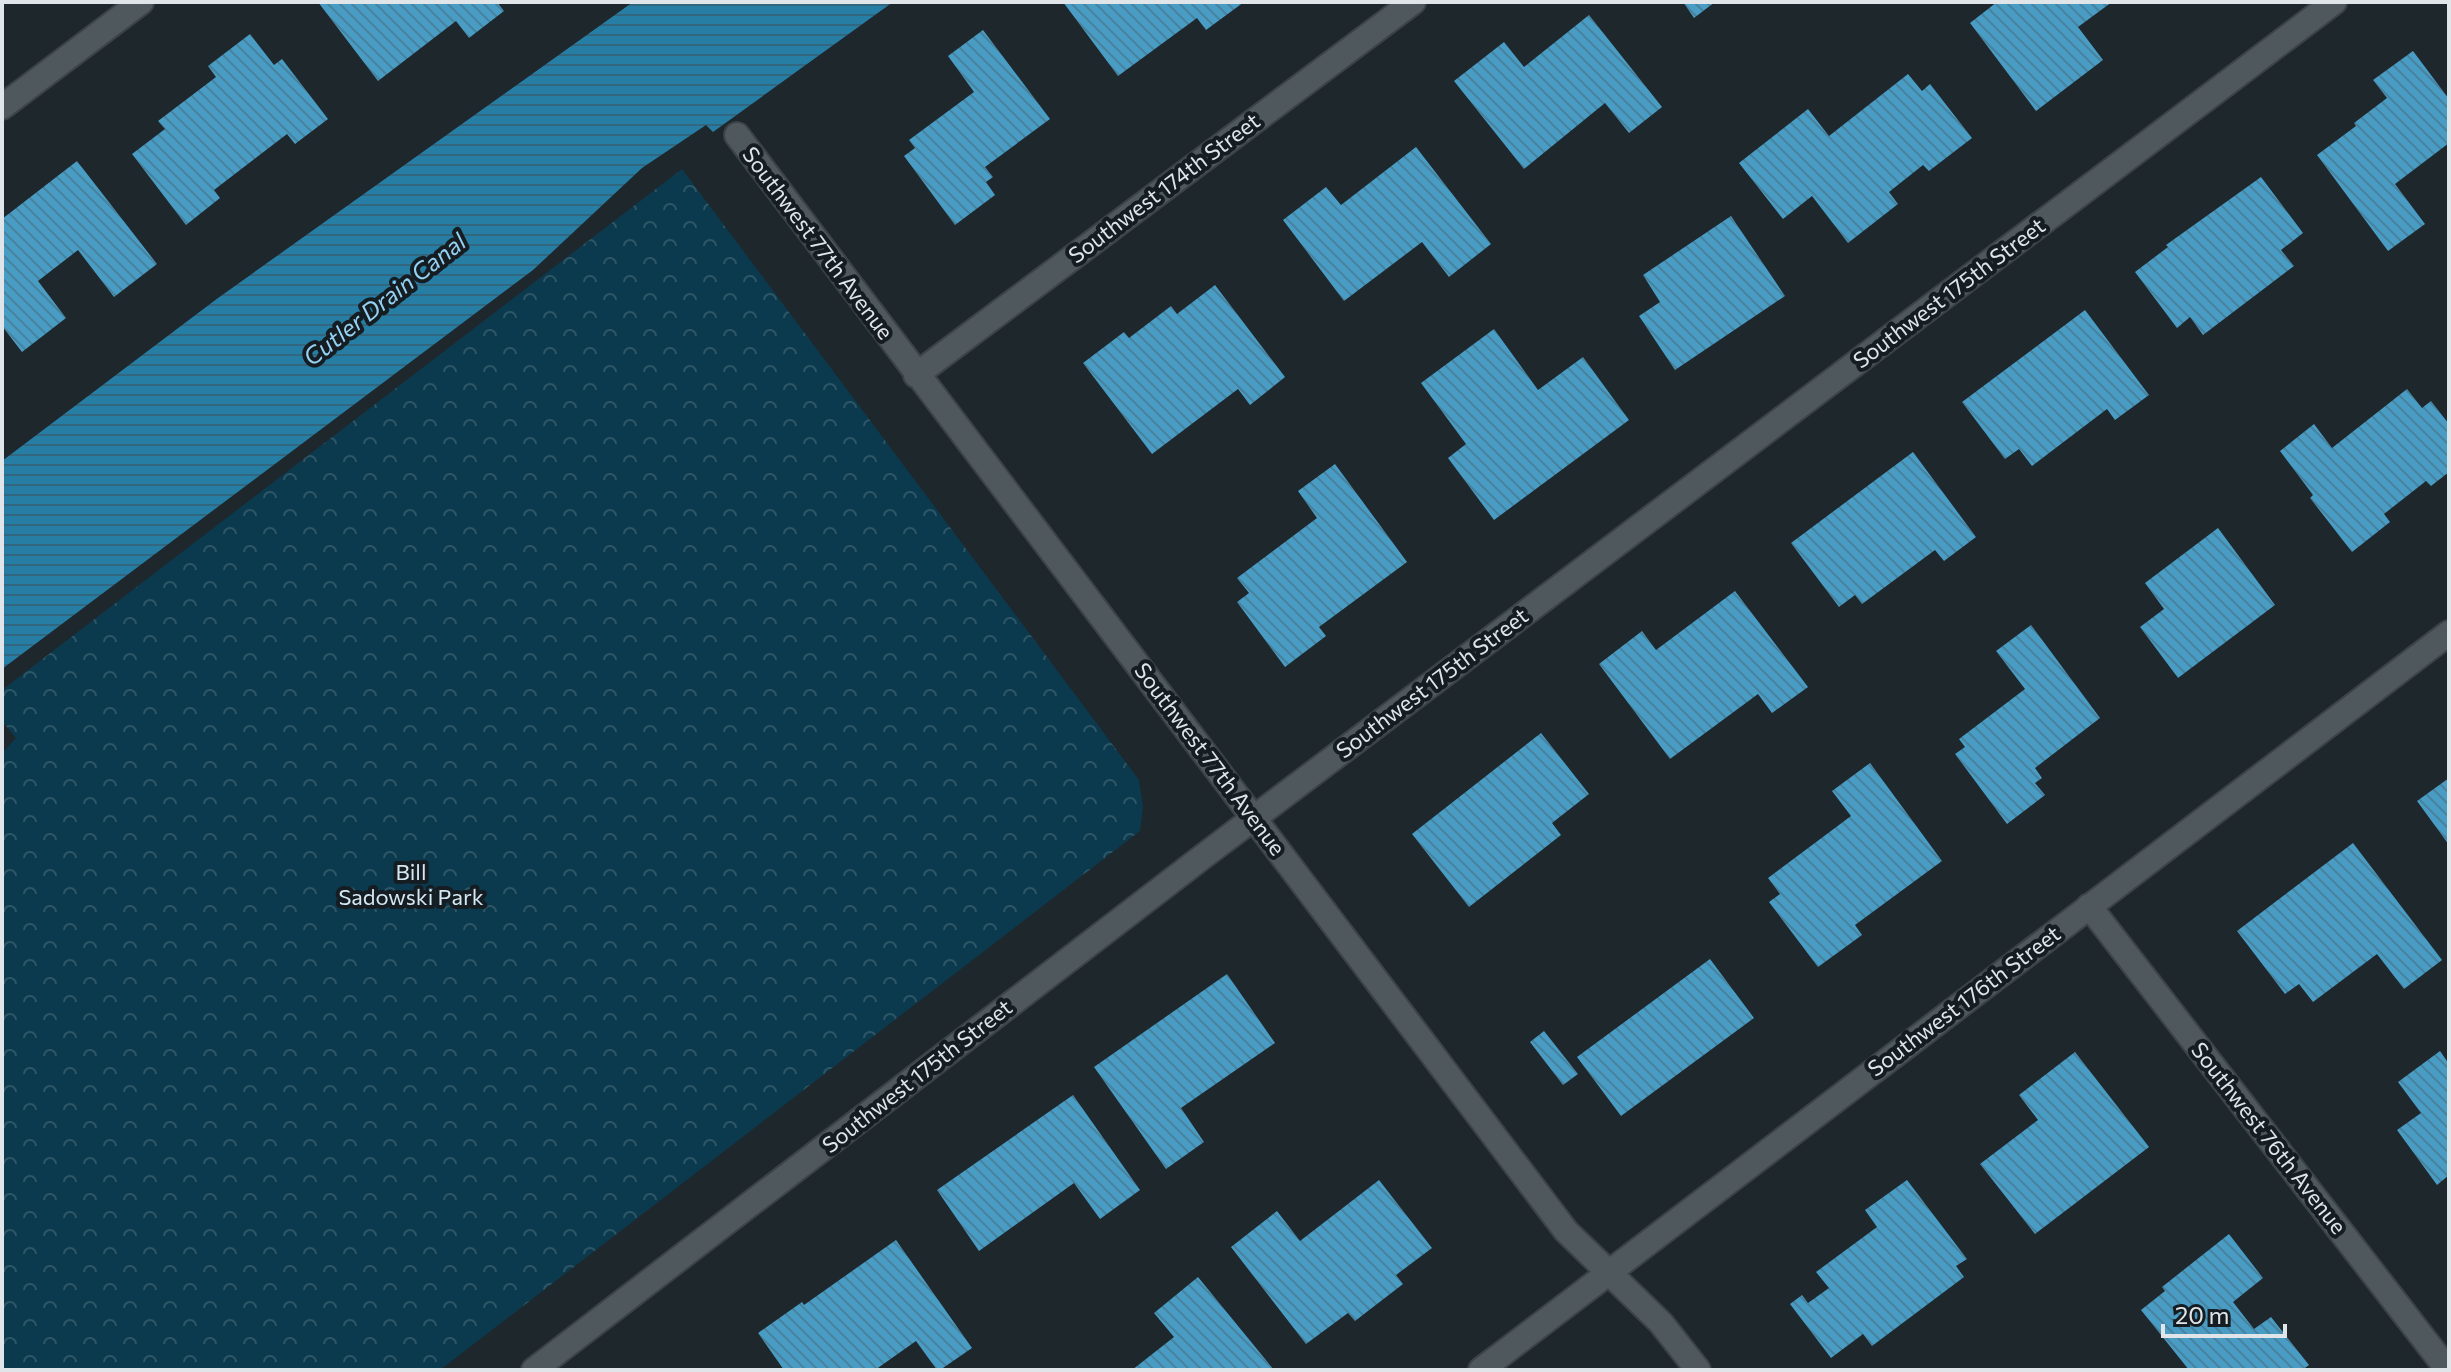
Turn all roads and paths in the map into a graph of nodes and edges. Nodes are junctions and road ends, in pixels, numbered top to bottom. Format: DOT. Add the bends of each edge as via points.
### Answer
graph roads {
  1 [pos="141,2"];
  2 [pos="1413,2"];
  3 [pos="2334,2"];
  4 [pos="2,107"];
  5 [pos="737,135"];
  6 [pos="916,375"];
  7 [pos="2449,633"];
  8 [pos="1255,817"];
  9 [pos="2089,906"];
  10 [pos="1609,1272"];
  11 [pos="534,1370"];
  12 [pos="1481,1370"];
  13 [pos="1698,1370"];
  14 [pos="2448,1370"];
  1 -- 4 [label="street"];
  2 -- 6 [label="street, Southwest 174th Street"];
  3 -- 8 [label="street, Southwest 175th Street"];
  5 -- 6 [label="street, Southwest 77th Avenue"];
  6 -- 8 [label="street, Southwest 77th Avenue"];
  7 -- 9 [label="street, Southwest 176th Street"];
  8 -- 10 [label="street, Southwest 77th Avenue" via="1566,1231"];
  8 -- 11 [label="street, Southwest 175th Street"];
  9 -- 10 [label="street, Southwest 176th Street"];
  9 -- 14 [label="street, Southwest 76th Avenue"];
  10 -- 12 [label="street, Southwest 176th Street"];
  10 -- 13 [label="street, Southwest 77th Avenue" via="1661,1323"];
}
